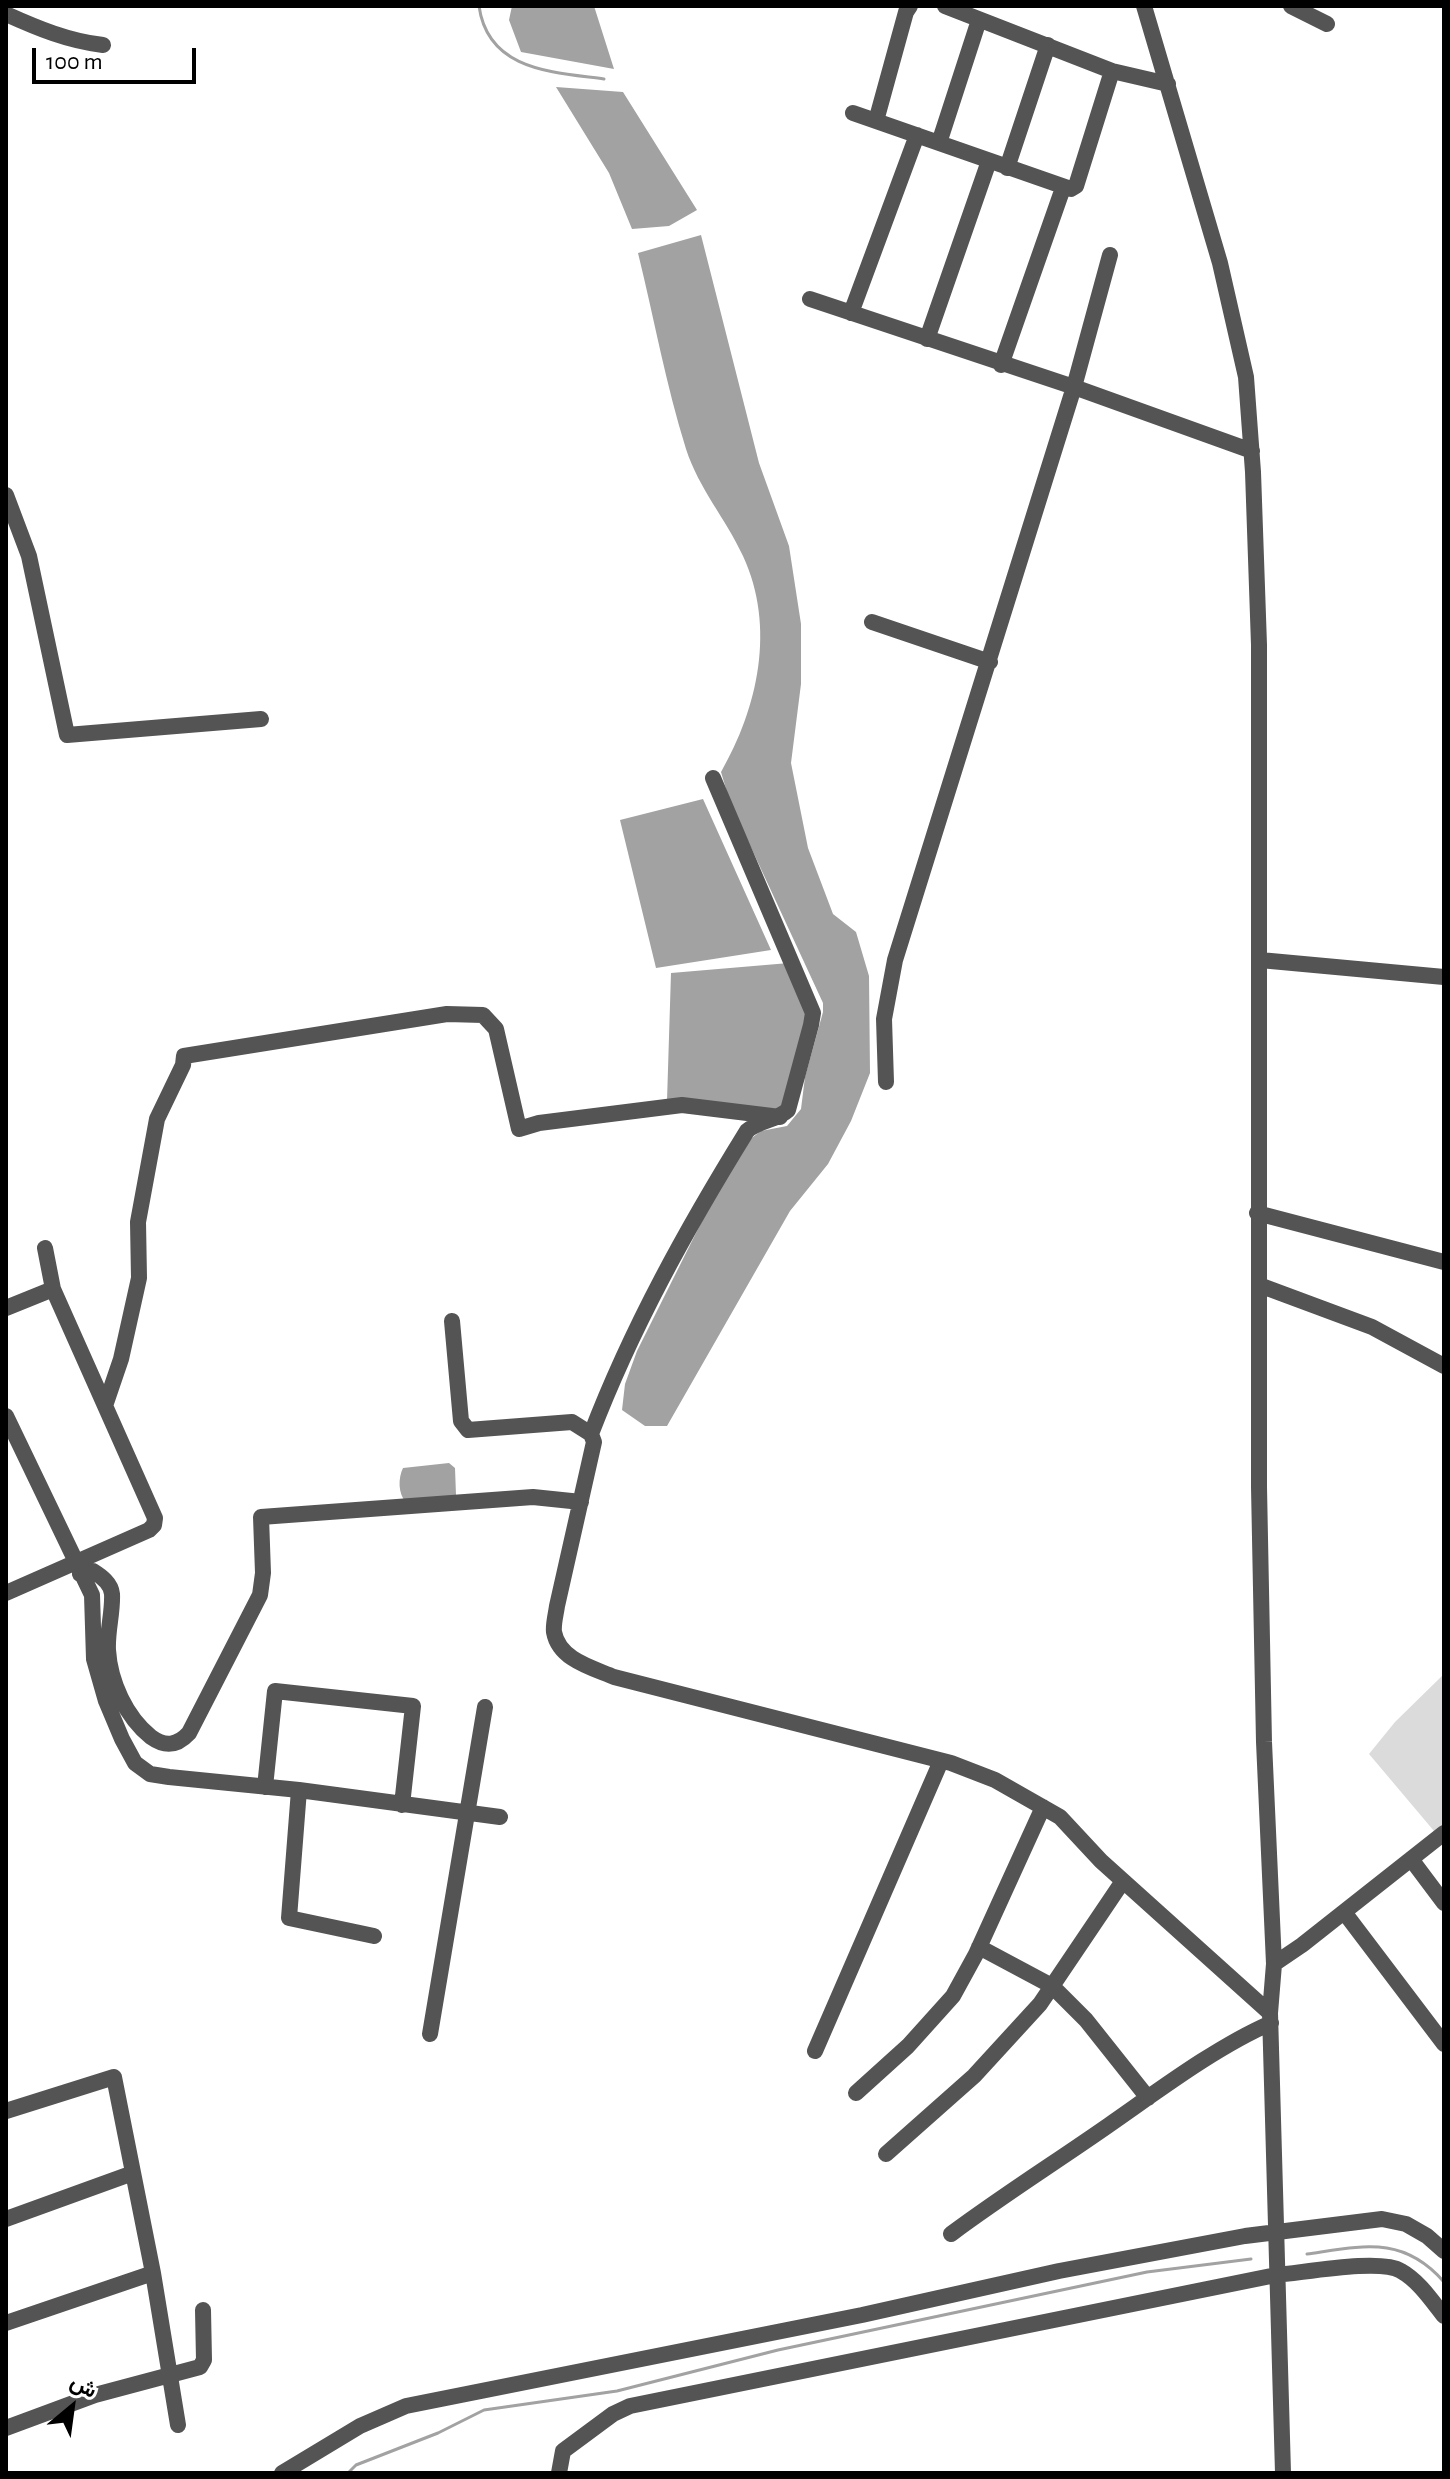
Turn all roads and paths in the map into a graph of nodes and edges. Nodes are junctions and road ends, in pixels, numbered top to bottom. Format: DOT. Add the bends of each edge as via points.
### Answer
graph roads {
  1 [pos="910,6"];
  2 [pos="945,6"];
  3 [pos="1144,6"];
  4 [pos="1291,6"];
  5 [pos="6,14"];
  6 [pos="979,20"];
  7 [pos="1327,24"];
  8 [pos="103,45"];
  9 [pos="1048,45"];
  10 [pos="1112,71"];
  11 [pos="1168,84"];
  12 [pos="853,113"];
  13 [pos="876,121"];
  14 [pos="917,135"];
  15 [pos="939,143"];
  16 [pos="989,161"];
  17 [pos="1007,168"];
  18 [pos="1063,188"];
  19 [pos="1110,255"];
  20 [pos="810,299"];
  21 [pos="851,313"];
  22 [pos="927,339"];
  23 [pos="1001,365"];
  24 [pos="1074,387"];
  25 [pos="1252,451"];
  26 [pos="6,495"];
  27 [pos="872,622"];
  28 [pos="990,662"];
  29 [pos="261,719"];
  30 [pos="713,778"];
  31 [pos="1260,960"];
  32 [pos="1444,977"];
  33 [pos="886,1082"];
  34 [pos="780,1117"];
  35 [pos="1257,1213"];
  36 [pos="45,1248"];
  37 [pos="1444,1262"];
  38 [pos="1259,1285"];
  39 [pos="53,1289"];
  40 [pos="6,1308"];
  41 [pos="452,1321"];
  42 [pos="1444,1366"];
  43 [pos="106,1403"];
  44 [pos="6,1416"];
  45 [pos="591,1434"];
  46 [pos="581,1502"];
  47 [pos="78,1570"];
  48 [pos="6,1593"];
  49 [pos="485,1707"];
  50 [pos="941,1761"];
  51 [pos="265,1787"];
  52 [pos="299,1790"];
  53 [pos="402,1805"];
  54 [pos="1043,1807"];
  55 [pos="467,1813"];
  56 [pos="500,1817"];
  57 [pos="1444,1833"];
  58 [pos="1411,1859"];
  59 [pos="1123,1881"];
  60 [pos="1444,1903"];
  61 [pos="1344,1912"];
  62 [pos="374,1936"];
  63 [pos="979,1947"];
  64 [pos="1274,1964"];
  65 [pos="1052,1986"];
  66 [pos="1270,2018"];
  67 [pos="430,2034"];
  68 [pos="1444,2044"];
  69 [pos="815,2051"];
  70 [pos="856,2093"];
  71 [pos="1148,2098"];
  72 [pos="6,2111"];
  73 [pos="886,2154"];
  74 [pos="133,2173"];
  75 [pos="6,2219"];
  76 [pos="1275,2233"];
  77 [pos="951,2234"];
  78 [pos="1444,2251"];
  79 [pos="153,2273"];
  80 [pos="1276,2275"];
  81 [pos="203,2310"];
  82 [pos="1444,2316"];
  83 [pos="6,2323"];
  84 [pos="170,2376"];
  85 [pos="178,2425"];
  86 [pos="6,2428"];
  87 [pos="282,2473"];
  88 [pos="559,2473"];
  89 [pos="1283,2473"];
  1 -- 13 [label="street"];
  2 -- 6 [label="street"];
  3 -- 11 [label="street"];
  4 -- 7 [label="street"];
  5 -- 8 [label="street" via="36,28"];
  6 -- 9 [label="street"];
  6 -- 15 [label="street"];
  9 -- 10 [label="street"];
  9 -- 17 [label="street"];
  10 -- 11 [label="street"];
  10 -- 18 [label="street" via="1076,186"];
  11 -- 25 [label="street" via="1243,362"];
  12 -- 13 [label="street"];
  13 -- 14 [label="street"];
  14 -- 15 [label="street"];
  14 -- 21 [label="street"];
  15 -- 16 [label="street"];
  16 -- 17 [label="street"];
  16 -- 22 [label="street"];
  17 -- 18 [label="street"];
  18 -- 23 [label="street"];
  19 -- 24 [label="street"];
  20 -- 21 [label="street"];
  21 -- 22 [label="street"];
  22 -- 23 [label="street"];
  23 -- 24 [label="street"];
  24 -- 25 [label="street"];
  24 -- 28 [label="street"];
  25 -- 31 [label="street" via="1258,573"];
  26 -- 29 [label="street" via="29,556 67,735"];
  27 -- 28 [label="street"];
  28 -- 33 [label="street" via="895,960 884,1019"];
  30 -- 34 [label="street" via="813,1013 788,1110"];
  31 -- 32 [label="street"];
  31 -- 35 [label="street"];
  34 -- 43 [label="street" via="682,1105 519,1129 496,1029 483,1015 447,1014 184,1056 157,1119 138,1222 139,1278"];
  34 -- 45 [label="street" via="747,1131 680,1241 616,1369"];
  35 -- 37 [label="street"];
  35 -- 38 [label="street"];
  36 -- 39 [label="street"];
  38 -- 42 [label="street" via="1372,1327"];
  38 -- 64 [label="street" via="1264,1742"];
  39 -- 40 [label="street"];
  39 -- 43 [label="street"];
  41 -- 45 [label="street" via="461,1421 468,1430 572,1422"];
  43 -- 47 [label="street" via="154,1525"];
  44 -- 47 [label="street"];
  45 -- 46 [label="street" via="594,1442"];
  46 -- 47 [label="street" via="519,1497 261,1517 260,1595 189,1733 171,1745 142,1730 124,1705 110,1669 112,1591 93,1571"];
  46 -- 50 [label="street" via="554,1631 574,1660 614,1677"];
  47 -- 48 [label="street"];
  47 -- 51 [label="street" via="92,1595 94,1659 106,1701 135,1763 150,1774"];
  49 -- 55 [label="street"];
  50 -- 54 [label="street" via="970,1768"];
  50 -- 69 [label="street"];
  51 -- 52 [label="street"];
  51 -- 53 [label="street" via="275,1691 413,1706"];
  52 -- 53 [label="street"];
  52 -- 62 [label="street" via="289,1918"];
  53 -- 55 [label="street"];
  54 -- 59 [label="street" via="1060,1817"];
  54 -- 63 [label="street"];
  55 -- 56 [label="street"];
  55 -- 67 [label="street"];
  57 -- 58 [label="street"];
  58 -- 60 [label="street"];
  58 -- 61 [label="street"];
  59 -- 65 [label="street"];
  59 -- 66 [label="street"];
  61 -- 64 [label="street"];
  61 -- 68 [label="street"];
  63 -- 65 [label="street"];
  63 -- 70 [label="street" via="953,1996"];
  64 -- 66 [label="street"];
  65 -- 71 [label="street"];
  65 -- 73 [label="street" via="974,2076"];
  66 -- 71 [label="street"];
  66 -- 76 [label="street"];
  71 -- 77 [label="street"];
  72 -- 74 [label="street" via="114,2077"];
  74 -- 75 [label="street"];
  74 -- 79 [label="street"];
  76 -- 78 [label="street" via="1382,2219 1406,2224"];
  76 -- 80 [label="street"];
  76 -- 87 [label="street" via="1059,2271 406,2406 360,2426"];
  79 -- 83 [label="street"];
  79 -- 84 [label="street"];
  80 -- 82 [label="street" via="1378,2265 1400,2269"];
  80 -- 88 [label="street" via="630,2406 563,2451"];
  80 -- 89 [label="street"];
  81 -- 84 [label="street" via="204,2360 200,2367"];
  84 -- 85 [label="street"];
  84 -- 86 [label="street" via="95,2395"];
}
